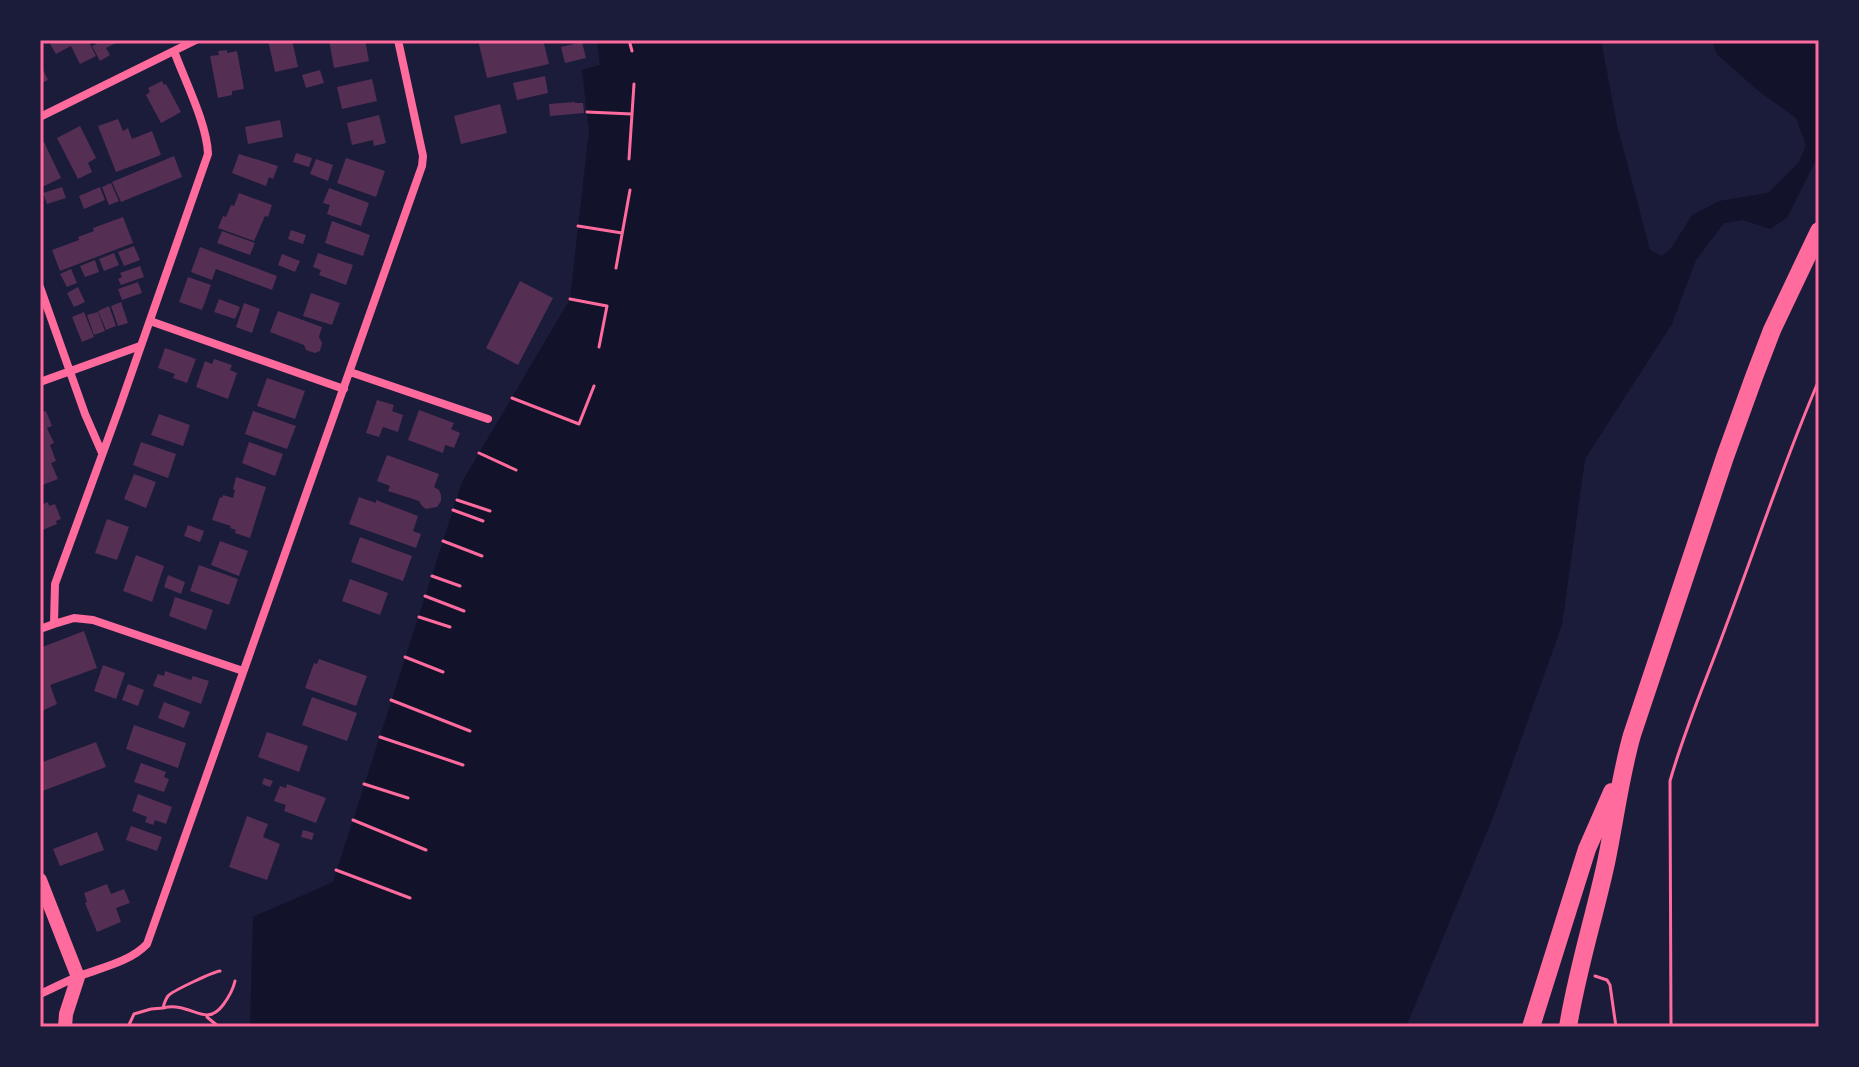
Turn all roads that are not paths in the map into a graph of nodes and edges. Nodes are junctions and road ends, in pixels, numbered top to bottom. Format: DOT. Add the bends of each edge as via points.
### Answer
graph roads {
  1 [pos="196,40"];
  2 [pos="398,40"];
  3 [pos="174,51"];
  4 [pos="40,117"];
  5 [pos="1819,231"];
  6 [pos="40,287"];
  7 [pos="150,321"];
  8 [pos="140,346"];
  9 [pos="69,371"];
  10 [pos="350,372"];
  11 [pos="40,382"];
  12 [pos="344,389"];
  13 [pos="488,419"];
  14 [pos="102,453"];
  15 [pos="54,624"];
  16 [pos="40,629"];
  17 [pos="243,671"];
  18 [pos="1624,763"];
  19 [pos="40,880"];
  20 [pos="78,977"];
  21 [pos="40,994"];
  22 [pos="65,1027"];
  23 [pos="1531,1027"];
  24 [pos="1570,1027"];
  1 -- 3 [label="street"];
  2 -- 10 [label="street" via="422,166"];
  3 -- 4 [label="street"];
  3 -- 7 [label="street" via="208,154"];
  5 -- 18 [label="main road" via="1754,377"];
  6 -- 9 [label="street"];
  7 -- 8 [label="street"];
  7 -- 12 [label="street"];
  8 -- 9 [label="street"];
  8 -- 14 [label="street"];
  9 -- 11 [label="street"];
  9 -- 14 [label="street"];
  10 -- 12 [label="street"];
  10 -- 13 [label="street"];
  12 -- 17 [label="street"];
  14 -- 15 [label="street" via="55,584"];
  15 -- 16 [label="street"];
  15 -- 17 [label="street" via="93,620"];
  17 -- 20 [label="street" via="147,944"];
  18 -- 23 [label="main road" via="1587,849"];
  18 -- 24 [label="main road"];
  19 -- 20 [label="street"];
  20 -- 21 [label="street"];
  20 -- 22 [label="street"];
}
